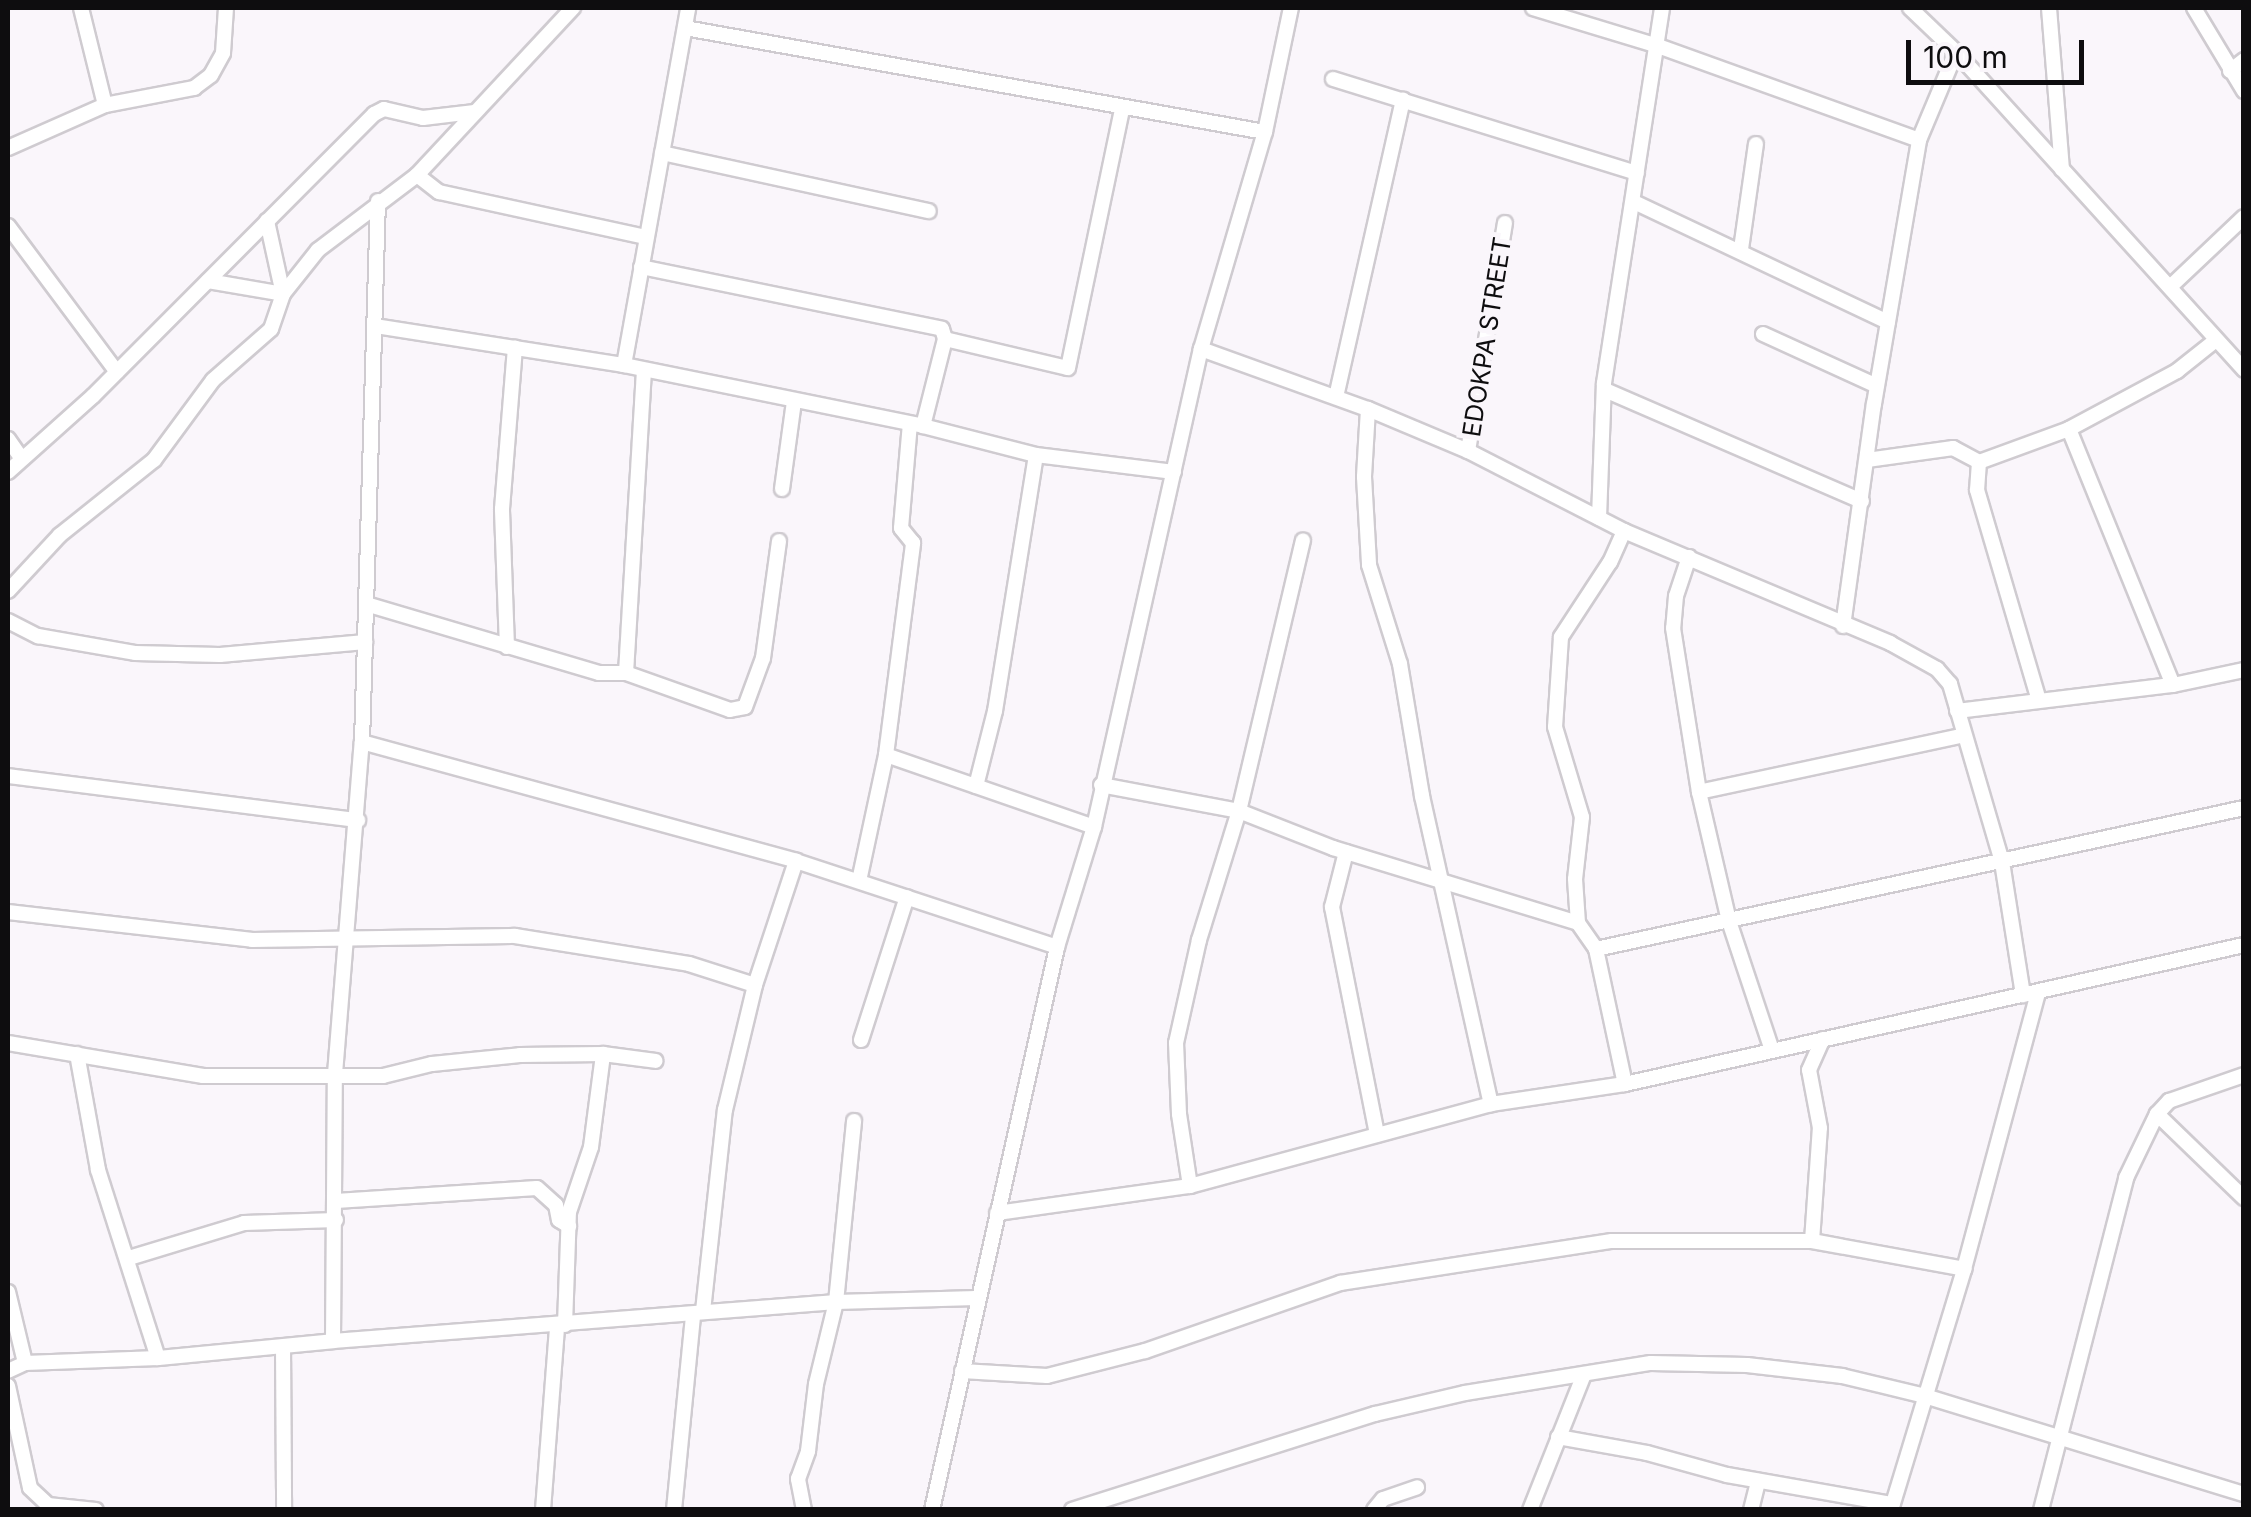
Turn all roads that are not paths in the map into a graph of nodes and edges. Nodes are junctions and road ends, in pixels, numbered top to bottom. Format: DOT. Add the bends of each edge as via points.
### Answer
graph roads {
  1 [pos="81,8"];
  2 [pos="226,8"];
  3 [pos="573,8"];
  4 [pos="688,8"];
  5 [pos="1291,8"];
  6 [pos="1533,8"];
  7 [pos="1662,8"];
  8 [pos="1910,8"];
  9 [pos="2049,8"];
  10 [pos="2194,8"];
  11 [pos="685,28"];
  12 [pos="1658,46"];
  13 [pos="1956,52"];
  14 [pos="2244,60"];
  15 [pos="2230,71"];
  16 [pos="1333,79"];
  17 [pos="2244,91"];
  18 [pos="1403,99"];
  19 [pos="105,105"];
  20 [pos="1122,110"];
  21 [pos="473,112"];
  22 [pos="1265,132"];
  23 [pos="1919,140"];
  24 [pos="1756,144"];
  25 [pos="8,148"];
  26 [pos="662,153"];
  27 [pos="2062,169"];
  28 [pos="1638,173"];
  29 [pos="417,175"];
  30 [pos="378,201"];
  31 [pos="1634,202"];
  32 [pos="930,212"];
  33 [pos="2244,217"];
  34 [pos="267,221"];
  35 [pos="1505,223"];
  36 [pos="8,226"];
  37 [pos="646,238"];
  38 [pos="1741,250"];
  39 [pos="641,267"];
  40 [pos="208,280"];
  41 [pos="2170,287"];
  42 [pos="283,294"];
  43 [pos="1888,322"];
  44 [pos="374,326"];
  45 [pos="1764,334"];
  46 [pos="945,339"];
  47 [pos="2216,340"];
  48 [pos="515,348"];
  49 [pos="1200,349"];
  50 [pos="624,365"];
  51 [pos="2244,370"];
  52 [pos="644,371"];
  53 [pos="117,372"];
  54 [pos="1877,386"];
  55 [pos="1605,390"];
  56 [pos="1336,398"];
  57 [pos="794,401"];
  58 [pos="1368,409"];
  59 [pos="916,425"];
  60 [pos="2069,429"];
  61 [pos="8,439"];
  62 [pos="1468,452"];
  63 [pos="1036,456"];
  64 [pos="22,458"];
  65 [pos="1867,460"];
  66 [pos="1979,462"];
  67 [pos="8,472"];
  68 [pos="1174,472"];
  69 [pos="782,489"];
  70 [pos="1862,502"];
  71 [pos="1599,518"];
  72 [pos="1624,530"];
  73 [pos="1303,540"];
  74 [pos="779,541"];
  75 [pos="1690,557"];
  76 [pos="8,591"];
  77 [pos="366,604"];
  78 [pos="8,621"];
  79 [pos="1842,626"];
  80 [pos="365,642"];
  81 [pos="507,647"];
  82 [pos="2244,670"];
  83 [pos="626,673"];
  84 [pos="2173,685"];
  85 [pos="2039,700"];
  86 [pos="1956,710"];
  87 [pos="1964,735"];
  88 [pos="362,742"];
  89 [pos="886,755"];
  90 [pos="8,776"];
  91 [pos="1101,785"];
  92 [pos="976,786"];
  93 [pos="1699,792"];
  94 [pos="2244,808"];
  95 [pos="1239,811"];
  96 [pos="358,820"];
  97 [pos="1094,827"];
  98 [pos="1346,852"];
  99 [pos="796,861"];
  100 [pos="2002,862"];
  101 [pos="859,882"];
  102 [pos="1443,882"];
  103 [pos="907,897"];
  104 [pos="8,912"];
  105 [pos="1728,921"];
  106 [pos="1578,923"];
  107 [pos="348,941"];
  108 [pos="2244,945"];
  109 [pos="1057,947"];
  110 [pos="1596,949"];
  111 [pos="756,984"];
  112 [pos="2030,994"];
  113 [pos="1823,1038"];
  114 [pos="861,1040"];
  115 [pos="8,1042"];
  116 [pos="1772,1050"];
  117 [pos="76,1054"];
  118 [pos="603,1054"];
  119 [pos="656,1061"];
  120 [pos="335,1074"];
  121 [pos="2244,1075"];
  122 [pos="1625,1084"];
  123 [pos="1491,1104"];
  124 [pos="2157,1114"];
  125 [pos="854,1121"];
  126 [pos="1377,1135"];
  127 [pos="1190,1186"];
  128 [pos="2244,1198"];
  129 [pos="336,1201"];
  130 [pos="997,1213"];
  131 [pos="336,1220"];
  132 [pos="569,1226"];
  133 [pos="1812,1240"];
  134 [pos="129,1258"];
  135 [pos="1964,1269"];
  136 [pos="8,1292"];
  137 [pos="976,1298"];
  138 [pos="836,1302"];
  139 [pos="698,1313"];
  140 [pos="561,1326"];
  141 [pos="334,1341"];
  142 [pos="283,1348"];
  143 [pos="158,1358"];
  144 [pos="24,1363"];
  145 [pos="8,1371"];
  146 [pos="962,1371"];
  147 [pos="1584,1374"];
  148 [pos="8,1386"];
  149 [pos="1925,1396"];
  150 [pos="2057,1436"];
  151 [pos="1558,1438"];
  152 [pos="1758,1481"];
  153 [pos="1417,1488"];
  154 [pos="2244,1494"];
  155 [pos="1891,1507"];
  156 [pos="96,1510"];
  157 [pos="284,1510"];
  158 [pos="543,1510"];
  159 [pos="674,1510"];
  160 [pos="804,1510"];
  161 [pos="932,1510"];
  162 [pos="1072,1510"];
  163 [pos="1374,1510"];
  164 [pos="1530,1510"];
  165 [pos="1751,1510"];
  166 [pos="2041,1510"];
  1 -- 19 [label="street"];
  2 -- 19 [label="street" via="223,53 212,75 194,88"];
  3 -- 21 [label="street"];
  4 -- 11 [label="street"];
  5 -- 22 [label="street"];
  6 -- 12 [label="street"];
  7 -- 12 [label="street"];
  8 -- 13 [label="street"];
  9 -- 27 [label="street"];
  10 -- 15 [label="street"];
  11 -- 20 [label="street"];
  11 -- 26 [label="street"];
  12 -- 23 [label="street"];
  12 -- 28 [label="street"];
  13 -- 23 [label="street"];
  13 -- 27 [label="street"];
  14 -- 15 [label="street"];
  15 -- 17 [label="street"];
  16 -- 18 [label="street"];
  18 -- 28 [label="street"];
  18 -- 56 [label="street"];
  19 -- 25 [label="street"];
  20 -- 22 [label="street"];
  20 -- 46 [label="street" via="1070,366"];
  21 -- 29 [label="street"];
  21 -- 34 [label="street" via="374,114"];
  22 -- 49 [label="street"];
  23 -- 43 [label="street"];
  24 -- 38 [label="street"];
  26 -- 32 [label="street"];
  26 -- 37 [label="street"];
  27 -- 41 [label="street"];
  28 -- 31 [label="street"];
  29 -- 30 [label="street"];
  29 -- 37 [label="street" via="439,192"];
  30 -- 42 [label="street" via="318,250"];
  30 -- 44 [label="street"];
  31 -- 38 [label="street"];
  31 -- 55 [label="street"];
  33 -- 41 [label="street"];
  34 -- 40 [label="street"];
  34 -- 42 [label="street"];
  35 -- 62 [label="street, EDOKPA STREET"];
  36 -- 53 [label="street"];
  37 -- 39 [label="street"];
  38 -- 43 [label="street"];
  39 -- 46 [label="street" via="942,330"];
  39 -- 50 [label="street"];
  40 -- 42 [label="street"];
  40 -- 53 [label="street"];
  41 -- 47 [label="street"];
  42 -- 76 [label="street" via="271,328 213,380 154,460 60,535"];
  43 -- 54 [label="street"];
  44 -- 48 [label="street"];
  44 -- 77 [label="street"];
  45 -- 54 [label="street"];
  46 -- 59 [label="street"];
  47 -- 51 [label="street"];
  47 -- 60 [label="street" via="2177,371"];
  48 -- 50 [label="street"];
  48 -- 81 [label="street" via="502,509"];
  49 -- 56 [label="street"];
  49 -- 68 [label="street"];
  50 -- 52 [label="street"];
  52 -- 57 [label="street"];
  52 -- 83 [label="street"];
  53 -- 64 [label="street"];
  54 -- 65 [label="street"];
  55 -- 70 [label="street"];
  55 -- 71 [label="street"];
  56 -- 58 [label="street"];
  57 -- 59 [label="street"];
  57 -- 69 [label="street"];
  58 -- 62 [label="street"];
  58 -- 102 [label="street" via="1369,565 1400,664"];
  59 -- 63 [label="street"];
  59 -- 89 [label="street" via="901,528 914,544"];
  60 -- 66 [label="street"];
  60 -- 84 [label="street"];
  61 -- 64 [label="street"];
  62 -- 71 [label="street"];
  63 -- 68 [label="street"];
  63 -- 92 [label="street" via="995,711"];
  64 -- 67 [label="street"];
  65 -- 66 [label="street" via="1954,448"];
  65 -- 70 [label="street"];
  66 -- 85 [label="street" via="1977,490"];
  68 -- 91 [label="street"];
  70 -- 79 [label="street"];
  71 -- 72 [label="street"];
  72 -- 75 [label="street"];
  72 -- 106 [label="street" via="1561,637 1558,656 1555,727 1582,817"];
  73 -- 95 [label="street"];
  74 -- 83 [label="street" via="763,658 745,707 730,710"];
  75 -- 79 [label="street"];
  75 -- 93 [label="street" via="1676,596 1674,628"];
  77 -- 80 [label="street"];
  77 -- 81 [label="street"];
  78 -- 80 [label="street" via="38,636 135,653 220,655"];
  79 -- 86 [label="street" via="1936,669 1950,684"];
  80 -- 88 [label="street"];
  81 -- 83 [label="street" via="599,673"];
  82 -- 84 [label="street"];
  84 -- 85 [label="street"];
  85 -- 86 [label="street"];
  86 -- 87 [label="street"];
  87 -- 93 [label="street"];
  87 -- 100 [label="street"];
  88 -- 96 [label="street"];
  88 -- 99 [label="street"];
  89 -- 92 [label="street"];
  89 -- 101 [label="street"];
  90 -- 96 [label="street"];
  91 -- 95 [label="street"];
  91 -- 97 [label="street"];
  92 -- 97 [label="street"];
  93 -- 105 [label="street"];
  94 -- 100 [label="street"];
  95 -- 98 [label="street"];
  95 -- 127 [label="street" via="1198,940 1176,1043"];
  96 -- 107 [label="street"];
  97 -- 109 [label="street"];
  98 -- 102 [label="street"];
  98 -- 126 [label="street" via="1332,908"];
  99 -- 101 [label="street"];
  99 -- 111 [label="street"];
  100 -- 105 [label="street"];
  100 -- 112 [label="street"];
  101 -- 103 [label="street"];
  102 -- 106 [label="street"];
  102 -- 123 [label="street"];
  103 -- 109 [label="street"];
  103 -- 114 [label="street"];
  104 -- 107 [label="street" via="252,940"];
  105 -- 110 [label="street"];
  105 -- 116 [label="street"];
  106 -- 110 [label="street"];
  107 -- 111 [label="street" via="515,936 688,964"];
  107 -- 120 [label="street"];
  108 -- 112 [label="street"];
  109 -- 130 [label="street"];
  110 -- 122 [label="street"];
  111 -- 139 [label="street" via="725,1110"];
  112 -- 113 [label="street"];
  112 -- 135 [label="street"];
  113 -- 116 [label="street"];
  113 -- 133 [label="street" via="1809,1070 1820,1128"];
  115 -- 117 [label="street"];
  116 -- 122 [label="street"];
  117 -- 120 [label="street" via="203,1076"];
  117 -- 134 [label="street" via="98,1170"];
  118 -- 119 [label="street"];
  118 -- 120 [label="street" via="520,1055 382,1076"];
  118 -- 132 [label="street" via="594,1132"];
  120 -- 129 [label="street"];
  121 -- 124 [label="street" via="2186,1092"];
  122 -- 123 [label="street"];
  123 -- 126 [label="street"];
  124 -- 128 [label="street"];
  124 -- 150 [label="street" via="2126,1178"];
  125 -- 138 [label="street"];
  126 -- 127 [label="street"];
  127 -- 130 [label="street"];
  129 -- 131 [label="street"];
  129 -- 132 [label="street" via="538,1188"];
  130 -- 137 [label="street"];
  131 -- 134 [label="street" via="244,1223"];
  131 -- 141 [label="street"];
  132 -- 140 [label="street"];
  133 -- 135 [label="street"];
  133 -- 146 [label="street" via="1612,1241 1506,1254 1340,1283 1145,1351 1047,1376"];
  134 -- 143 [label="street"];
  135 -- 149 [label="street"];
  136 -- 144 [label="street"];
  137 -- 138 [label="street"];
  137 -- 146 [label="street"];
  138 -- 139 [label="street"];
  138 -- 160 [label="street" via="798,1479"];
  139 -- 140 [label="street"];
  139 -- 159 [label="street"];
  140 -- 141 [label="street"];
  140 -- 158 [label="street"];
  141 -- 142 [label="street"];
  142 -- 143 [label="street"];
  142 -- 157 [label="street"];
  143 -- 144 [label="street"];
  144 -- 145 [label="street"];
  146 -- 161 [label="street"];
  147 -- 149 [label="street" via="1651,1363 1748,1365 1842,1376"];
  147 -- 151 [label="street"];
  147 -- 162 [label="street" via="1374,1414"];
  148 -- 156 [label="street" via="30,1488 48,1505"];
  149 -- 150 [label="street"];
  149 -- 155 [label="street"];
  150 -- 154 [label="street"];
  150 -- 166 [label="street"];
  151 -- 152 [label="street"];
  151 -- 164 [label="street"];
  152 -- 155 [label="street"];
  152 -- 165 [label="street"];
  153 -- 163 [label="street" via="1383,1498"];
}
